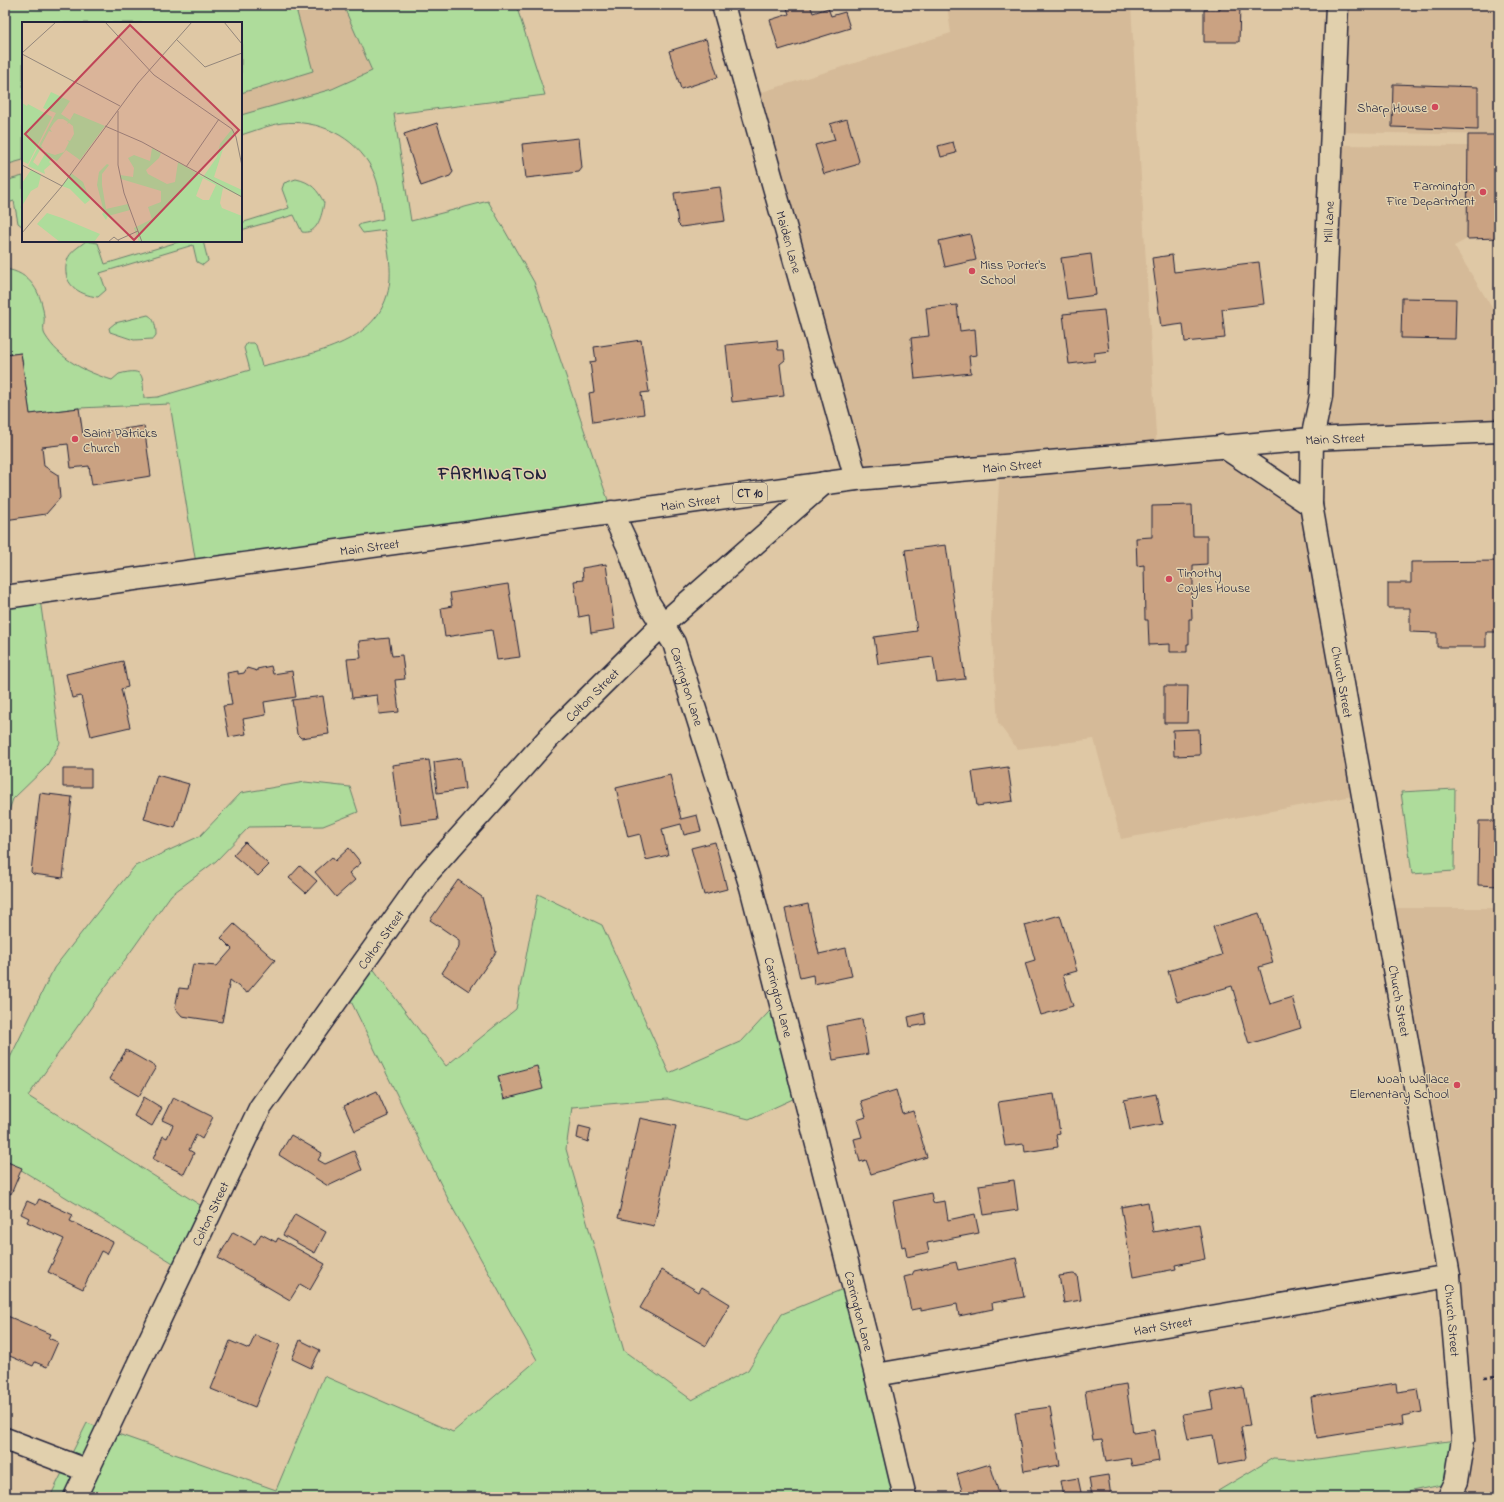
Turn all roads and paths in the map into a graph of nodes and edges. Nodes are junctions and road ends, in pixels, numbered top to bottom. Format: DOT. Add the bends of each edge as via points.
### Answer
graph roads {
  1 [pos="724,5"];
  2 [pos="1337,5"];
  3 [pos="1499,431"];
  4 [pos="1312,439"];
  5 [pos="1223,446"];
  6 [pos="856,479"];
  7 [pos="824,483"];
  8 [pos="1311,505"];
  9 [pos="612,512"];
  10 [pos="5,597"];
  11 [pos="662,625"];
  12 [pos="1449,1276"];
  13 [pos="876,1375"];
  14 [pos="1499,1376"];
  15 [pos="1480,1377"];
  16 [pos="5,1439"];
  17 [pos="86,1470"];
  18 [pos="74,1497"];
  19 [pos="905,1497"];
  20 [pos="1449,1497"];
  1 -- 6 [label="main road, Maiden Lane"];
  2 -- 4 [label="main road, Mill Lane" via="1321,396"];
  3 -- 4 [label="main road, Main Street / CT 10"];
  4 -- 5 [label="main road, Main Street / CT 10"];
  4 -- 8 [label="main road, Church Street"];
  5 -- 6 [label="main road, Main Street / CT 10"];
  5 -- 8 [label="main road"];
  6 -- 7 [label="main road, Main Street / CT 10"];
  7 -- 9 [label="main road, Main Street / CT 10"];
  7 -- 11 [label="main road, Colton Street"];
  8 -- 12 [label="main road, Church Street"];
  9 -- 10 [label="main road, Main Street / CT 10"];
  9 -- 11 [label="main road, Carrington Lane" via="628,546 648,602"];
  11 -- 13 [label="main road, Carrington Lane" via="676,649 751,887"];
  11 -- 17 [label="main road, Colton Street" via="554,732 426,875 260,1108"];
  12 -- 13 [label="main road, Hart Street"];
  12 -- 20 [label="main road, Church Street" via="1463,1439 1456,1482"];
  13 -- 19 [label="main road, Carrington Lane"];
  14 -- 15 [label="path"];
  16 -- 17 [label="main road"];
  17 -- 18 [label="main road, Colton Street"];
}
